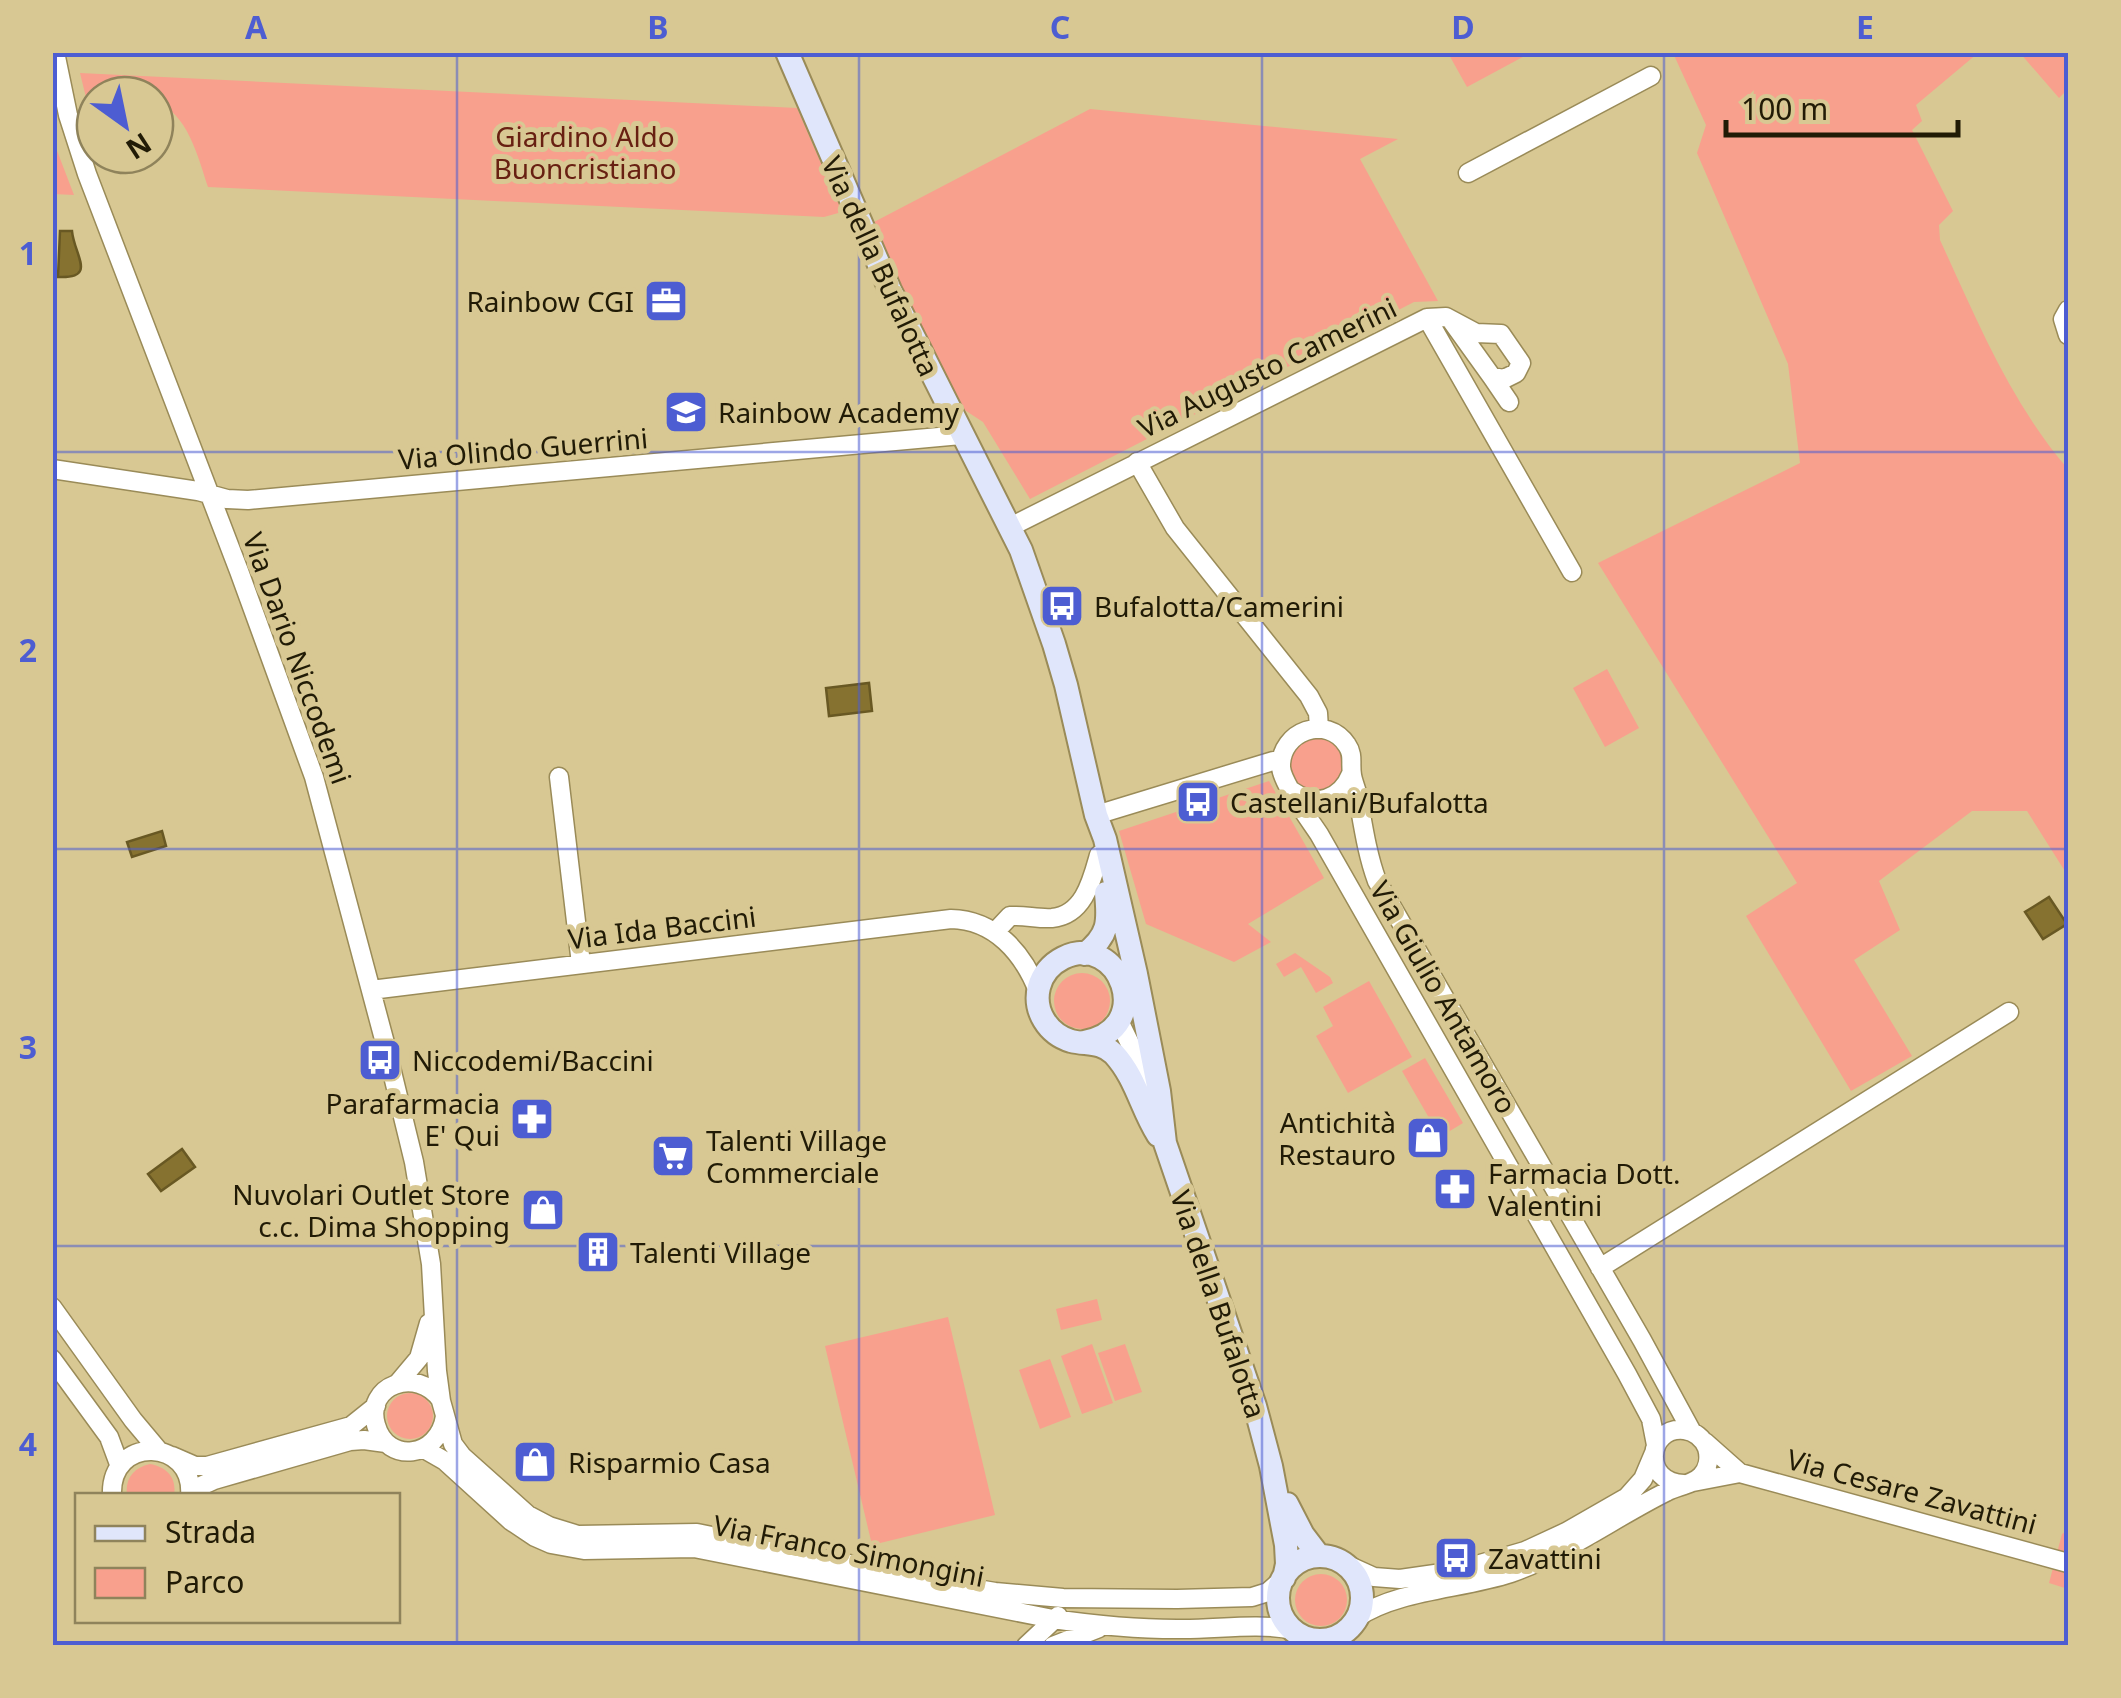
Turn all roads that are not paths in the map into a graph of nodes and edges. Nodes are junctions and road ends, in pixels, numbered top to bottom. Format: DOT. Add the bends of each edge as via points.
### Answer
graph roads {
  1 [pos="54,52"];
  2 [pos="787,52"];
  3 [pos="1651,76"];
  4 [pos="1468,174"];
  5 [pos="1427,318"];
  6 [pos="1451,320"];
  7 [pos="1520,363"];
  8 [pos="1538,375"];
  9 [pos="1492,377"];
  10 [pos="1509,402"];
  11 [pos="961,435"];
  12 [pos="1137,462"];
  13 [pos="52,469"];
  14 [pos="210,494"];
  15 [pos="1010,527"];
  16 [pos="1572,572"];
  17 [pos="1320,729"];
  18 [pos="1281,761"];
  19 [pos="1352,774"];
  20 [pos="558,777"];
  21 [pos="1292,790"];
  22 [pos="1096,816"];
  23 [pos="1099,855"];
  24 [pos="1122,914"];
  25 [pos="995,932"];
  26 [pos="1085,954"];
  27 [pos="582,964"];
  28 [pos="1121,980"];
  29 [pos="372,990"];
  30 [pos="1038,991"];
  31 [pos="2009,1012"];
  32 [pos="1119,1021"];
  33 [pos="1084,1042"];
  34 [pos="1162,1112"];
  35 [pos="1164,1143"];
  36 [pos="1600,1268"];
  37 [pos="434,1298"];
  38 [pos="54,1312"];
  39 [pos="52,1359"];
  40 [pos="398,1384"];
  41 [pos="376,1406"];
  42 [pos="443,1408"];
  43 [pos="1698,1436"];
  44 [pos="386,1443"];
  45 [pos="424,1448"];
  46 [pos="1655,1449"];
  47 [pos="165,1454"];
  48 [pos="120,1464"];
  49 [pos="1271,1466"];
  50 [pos="1740,1473"];
  51 [pos="1688,1483"];
  52 [pos="112,1493"];
  53 [pos="191,1493"];
  54 [pos="194,1493"];
  55 [pos="1319,1556"];
  56 [pos="1343,1563"];
  57 [pos="2068,1563"];
  58 [pos="1284,1578"];
  59 [pos="1155,1599"];
  60 [pos="1177,1599"];
  61 [pos="1012,1611"];
  62 [pos="1053,1619"];
  63 [pos="1104,1626"];
  64 [pos="1180,1630"];
  65 [pos="1349,1631"];
  66 [pos="1306,1638"];
  67 [pos="1025,1646"];
  68 [pos="1053,1646"];
  1 -- 14 [label="street, Via Dario Niccodemi" via="87,174"];
  2 -- 11 [label="street, Via della Bufalotta" via="861,228"];
  3 -- 4 [label="street"];
  5 -- 6 [label="street"];
  5 -- 12 [label="street, Via Augusto Camerini"];
  5 -- 16 [label="street, Via Augusto Camerini"];
  6 -- 7 [label="street" via="1476,333 1501,334"];
  6 -- 9 [label="street"];
  7 -- 8 [label="street"];
  7 -- 9 [label="street" via="1508,378"];
  9 -- 10 [label="street"];
  11 -- 14 [label="street, Via Olindo Guerrini" via="248,500"];
  11 -- 15 [label="street, Via della Bufalotta"];
  12 -- 15 [label="street, Via Augusto Camerini"];
  12 -- 17 [label="street, Via Augusto Camerini" via="1175,528 1309,696"];
  13 -- 14 [label="street, Via Olindo Guerrini"];
  14 -- 29 [label="street, Via Dario Niccodemi" via="314,777"];
  15 -- 22 [label="street, Via della Bufalotta" via="1060,664"];
  17 -- 18 [label="street" via="1293,738"];
  17 -- 19 [label="street, Via Giulio Antamoro" via="1346,744"];
  18 -- 21 [label="street, Via Giulio Antamoro"];
  18 -- 22 [label="street"];
  19 -- 21 [label="street" via="1326,800"];
  19 -- 36 [label="street, Via Giulio Antamoro" via="1377,881"];
  20 -- 27 [label="street"];
  21 -- 46 [label="street, Via Giulio Antamoro" via="1627,1374 1651,1419"];
  22 -- 23 [label="street, Via della Bufalotta"];
  22 -- 24 [label="street, Via della Bufalotta"];
  23 -- 25 [label="street" via="1074,909 1052,918 1010,916"];
  23 -- 26 [label="street, Via della Bufalotta" via="1108,920 1102,938"];
  24 -- 28 [label="street, Via della Bufalotta"];
  24 -- 34 [label="street, Via della Bufalotta"];
  25 -- 27 [label="street, Via Ida Baccini" via="959,920"];
  25 -- 30 [label="street" via="1024,962"];
  26 -- 28 [label="street" via="1103,960"];
  26 -- 30 [label="street" via="1052,965"];
  27 -- 29 [label="street, Via Ida Baccini"];
  28 -- 32 [label="street, Via della Bufalotta"];
  29 -- 37 [label="street, Via Dario Niccodemi" via="414,1162"];
  30 -- 33 [label="street, Via della Bufalotta" via="1048,1026"];
  31 -- 36 [label="street"];
  32 -- 33 [label="street"];
  32 -- 34 [label="street, Via della Bufalotta"];
  33 -- 35 [label="street, Via della Bufalotta" via="1103,1046 1126,1070"];
  34 -- 35 [label="street, Via della Bufalotta"];
  35 -- 49 [label="street, Via della Bufalotta"];
  36 -- 43 [label="street, Via Giulio Antamoro"];
  37 -- 40 [label="street, Via Dario Niccodemi" via="418,1358"];
  37 -- 42 [label="street, Via Dario Niccodemi"];
  38 -- 47 [label="street"];
  39 -- 48 [label="street"];
  40 -- 41 [label="street"];
  40 -- 42 [label="street" via="420,1382"];
  41 -- 44 [label="street" via="376,1427"];
  41 -- 47 [label="street" via="351,1426 215,1464 195,1466"];
  42 -- 45 [label="street" via="441,1433"];
  42 -- 59 [label="street, Via Franco Simongini" via="457,1450 537,1520 571,1533 698,1533 995,1592"];
  43 -- 46 [label="street" via="1669,1432"];
  43 -- 50 [label="street, Via Cesare Zavattini"];
  43 -- 51 [label="street" via="1708,1462"];
  44 -- 45 [label="street" via="404,1451"];
  44 -- 54 [label="street" via="344,1443 214,1480"];
  45 -- 61 [label="street, Via Franco Simongini" via="511,1521 551,1544 694,1548"];
  46 -- 51 [label="street" via="1662,1476"];
  46 -- 56 [label="street" via="1627,1496 1525,1552 1400,1579 1374,1577"];
  47 -- 48 [label="street" via="140,1452"];
  47 -- 53 [label="street" via="187,1474"];
  48 -- 52 [label="street"];
  49 -- 55 [label="street, Via della Bufalotta"];
  49 -- 58 [label="street, Via della Bufalotta" via="1286,1546"];
  50 -- 51 [label="street, Via Cesare Zavattini"];
  50 -- 57 [label="street, Via Cesare Zavattini"];
  51 -- 65 [label="street, Via Cesare Zavattini" via="1534,1564 1381,1604"];
  55 -- 56 [label="street"];
  55 -- 58 [label="street" via="1299,1562"];
  56 -- 65 [label="street" via="1361,1587"];
  58 -- 60 [label="street, Via Franco Simongini" via="1252,1597"];
  58 -- 66 [label="street" via="1280,1606 1286,1622"];
  59 -- 60 [label="street, Via Franco Simongini"];
  59 -- 62 [label="street" via="1121,1609 1071,1608"];
  60 -- 64 [label="street"];
  61 -- 62 [label="street, Via Franco Simongini"];
  61 -- 67 [label="street"];
  62 -- 63 [label="street, Via Franco Simongini"];
  62 -- 67 [label="street"];
  63 -- 64 [label="street, Via Franco Simongini"];
  63 -- 68 [label="street"];
  64 -- 66 [label="street, Via Franco Simongini" via="1260,1626"];
  65 -- 66 [label="street"];
}
